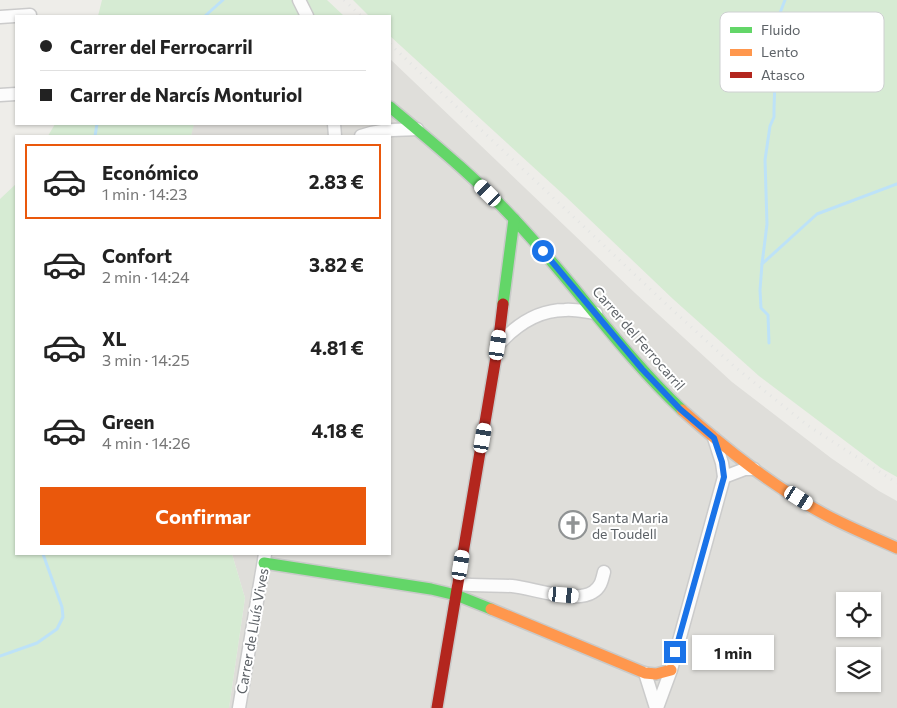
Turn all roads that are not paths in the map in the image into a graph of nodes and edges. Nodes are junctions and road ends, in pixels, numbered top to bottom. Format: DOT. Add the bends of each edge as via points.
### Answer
graph roads {
  1 [pos="299,0"];
  2 [pos="306,15"];
  3 [pos="15,16"];
  4 [pos="0,17"];
  5 [pos="15,94"];
  6 [pos="0,95"];
  7 [pos="391,108"];
  8 [pos="416,129"];
  9 [pos="364,135"];
  10 [pos="514,219"];
  11 [pos="533,240"];
  12 [pos="512,249"];
  13 [pos="596,313"];
  14 [pos="498,345"];
  15 [pos="714,438"];
  16 [pos="754,469"];
  17 [pos="724,477"];
  18 [pos="897,548"];
  19 [pos="265,558"];
  20 [pos="604,572"];
  21 [pos="457,590"];
  22 [pos="670,670"];
  23 [pos="645,673"];
  24 [pos="239,708"];
  25 [pos="437,708"];
  26 [pos="657,708"];
  1 -- 2 [label="street"];
  3 -- 4 [label="street"];
  5 -- 6 [label="street"];
  7 -- 8 [label="street, Carrer del Ferrocarril"];
  8 -- 9 [label="street" via="391,129"];
  8 -- 10 [label="street, Carrer del Ferrocarril" via="462,167"];
  10 -- 11 [label="street, Carrer del Ferrocarril"];
  10 -- 12 [label="street"];
  11 -- 12 [label="street" via="521,238"];
  11 -- 13 [label="street, Carrer del Ferrocarril"];
  12 -- 14 [label="street"];
  13 -- 14 [label="street" via="565,310 542,314 510,332"];
  13 -- 15 [label="street, Carrer del Ferrocarril" via="642,369 680,409"];
  14 -- 21 [label="street"];
  15 -- 16 [label="street, Carrer del Ferrocarril"];
  15 -- 17 [label="street"];
  16 -- 17 [label="street"];
  16 -- 18 [label="street, Carrer del Ferrocarril" via="844,524"];
  17 -- 22 [label="street"];
  19 -- 21 [label="street" via="431,589"];
  19 -- 24 [label="street, Carrer de Lluís Vives"];
  20 -- 21 [label="street" via="601,584 593,593 576,596 514,586"];
  21 -- 23 [label="street"];
  21 -- 25 [label="street"];
  22 -- 23 [label="street"];
  22 -- 26 [label="street"];
  23 -- 26 [label="street"];
}
